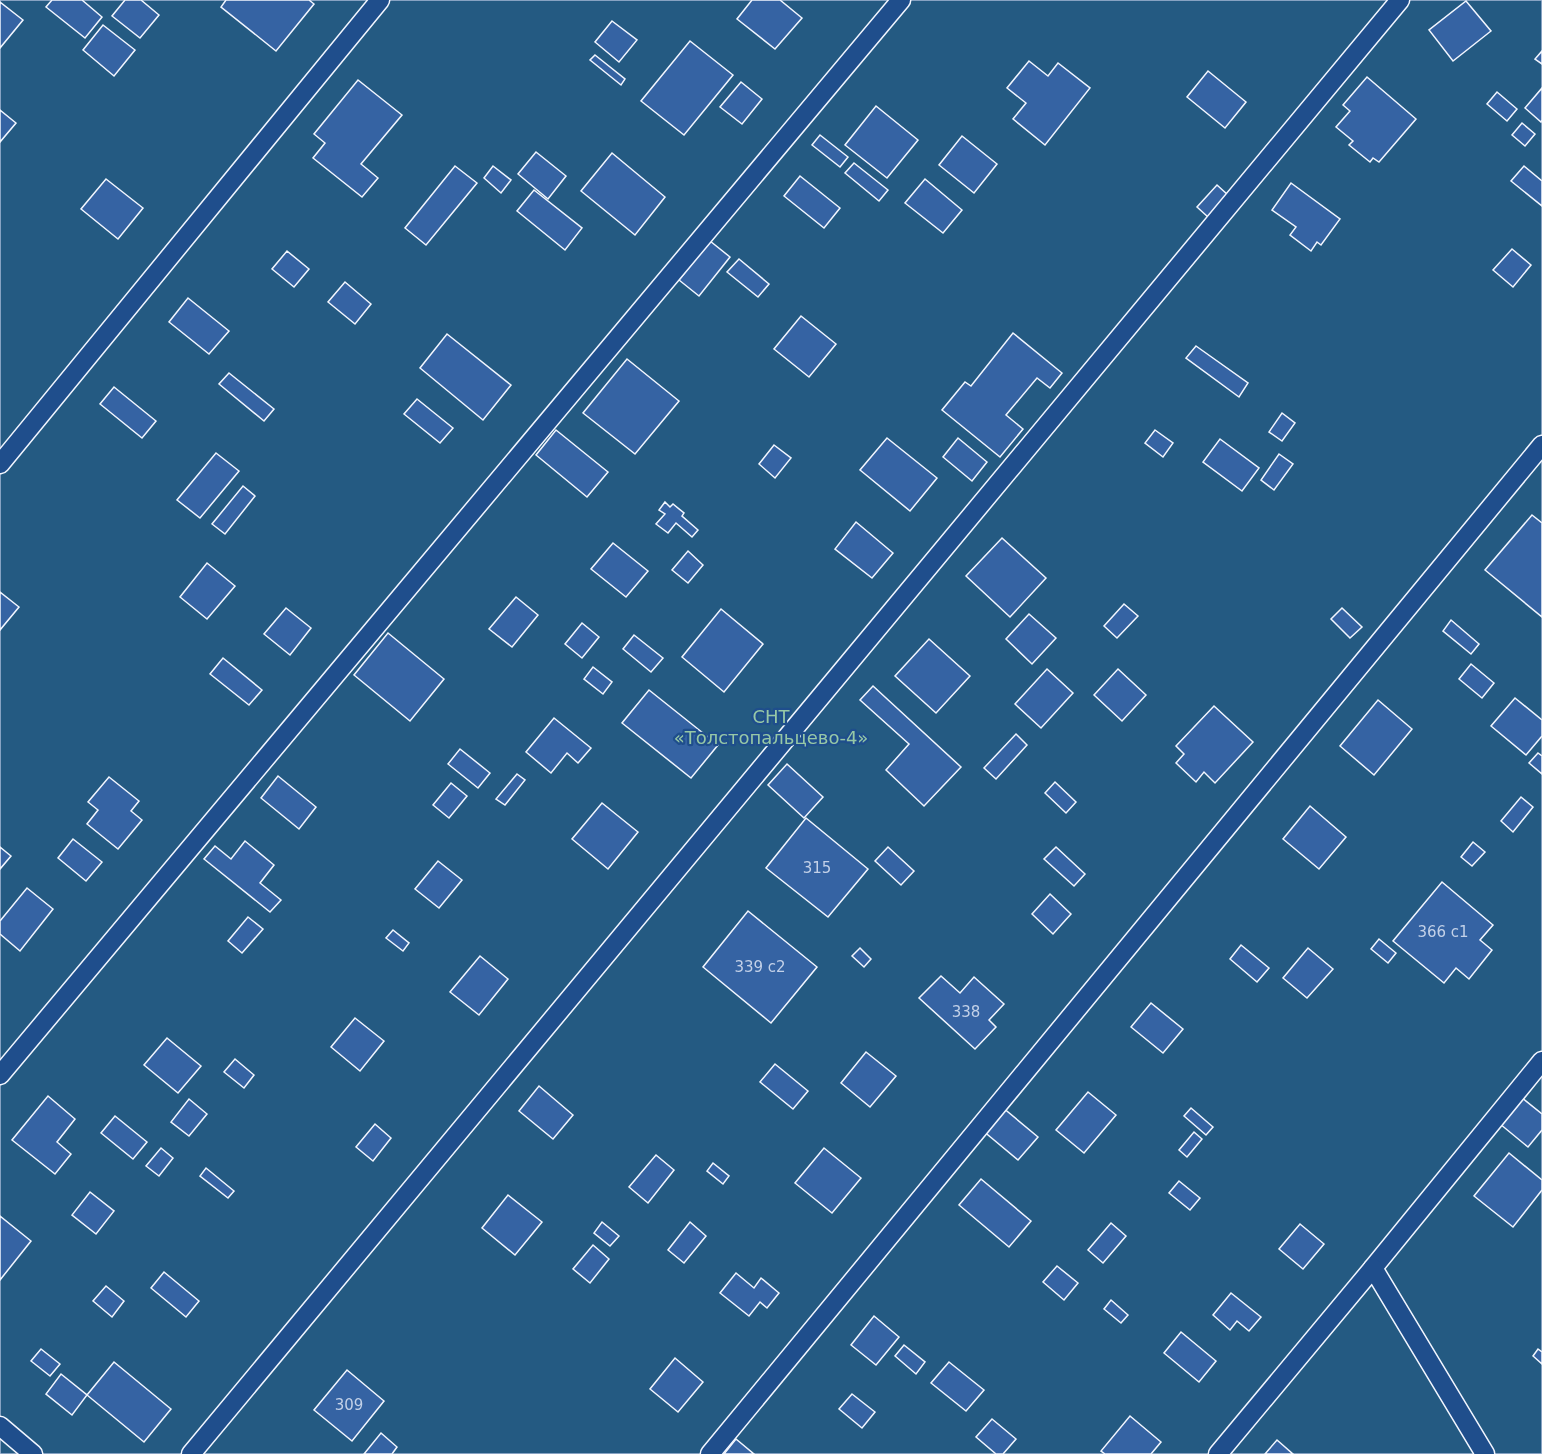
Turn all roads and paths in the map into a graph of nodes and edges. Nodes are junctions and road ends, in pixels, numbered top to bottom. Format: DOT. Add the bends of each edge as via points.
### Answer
graph roads {
  1 [pos="380,0"];
  2 [pos="901,0"];
  3 [pos="1401,0"];
  4 [pos="1542,445"];
  5 [pos="0,464"];
  6 [pos="1542,1061"];
  7 [pos="0,1075"];
  8 [pos="1373,1268"];
  9 [pos="0,1426"];
  10 [pos="33,1454"];
  11 [pos="191,1454"];
  12 [pos="710,1454"];
  13 [pos="1218,1454"];
  14 [pos="1485,1454"];
  1 -- 5 [label="lane"];
  2 -- 7 [label="lane"];
  3 -- 11 [label="lane"];
  4 -- 12 [label="lane"];
  6 -- 8 [label="lane"];
  8 -- 13 [label="lane"];
  8 -- 14 [label="lane"];
  9 -- 10 [label="lane"];
}
